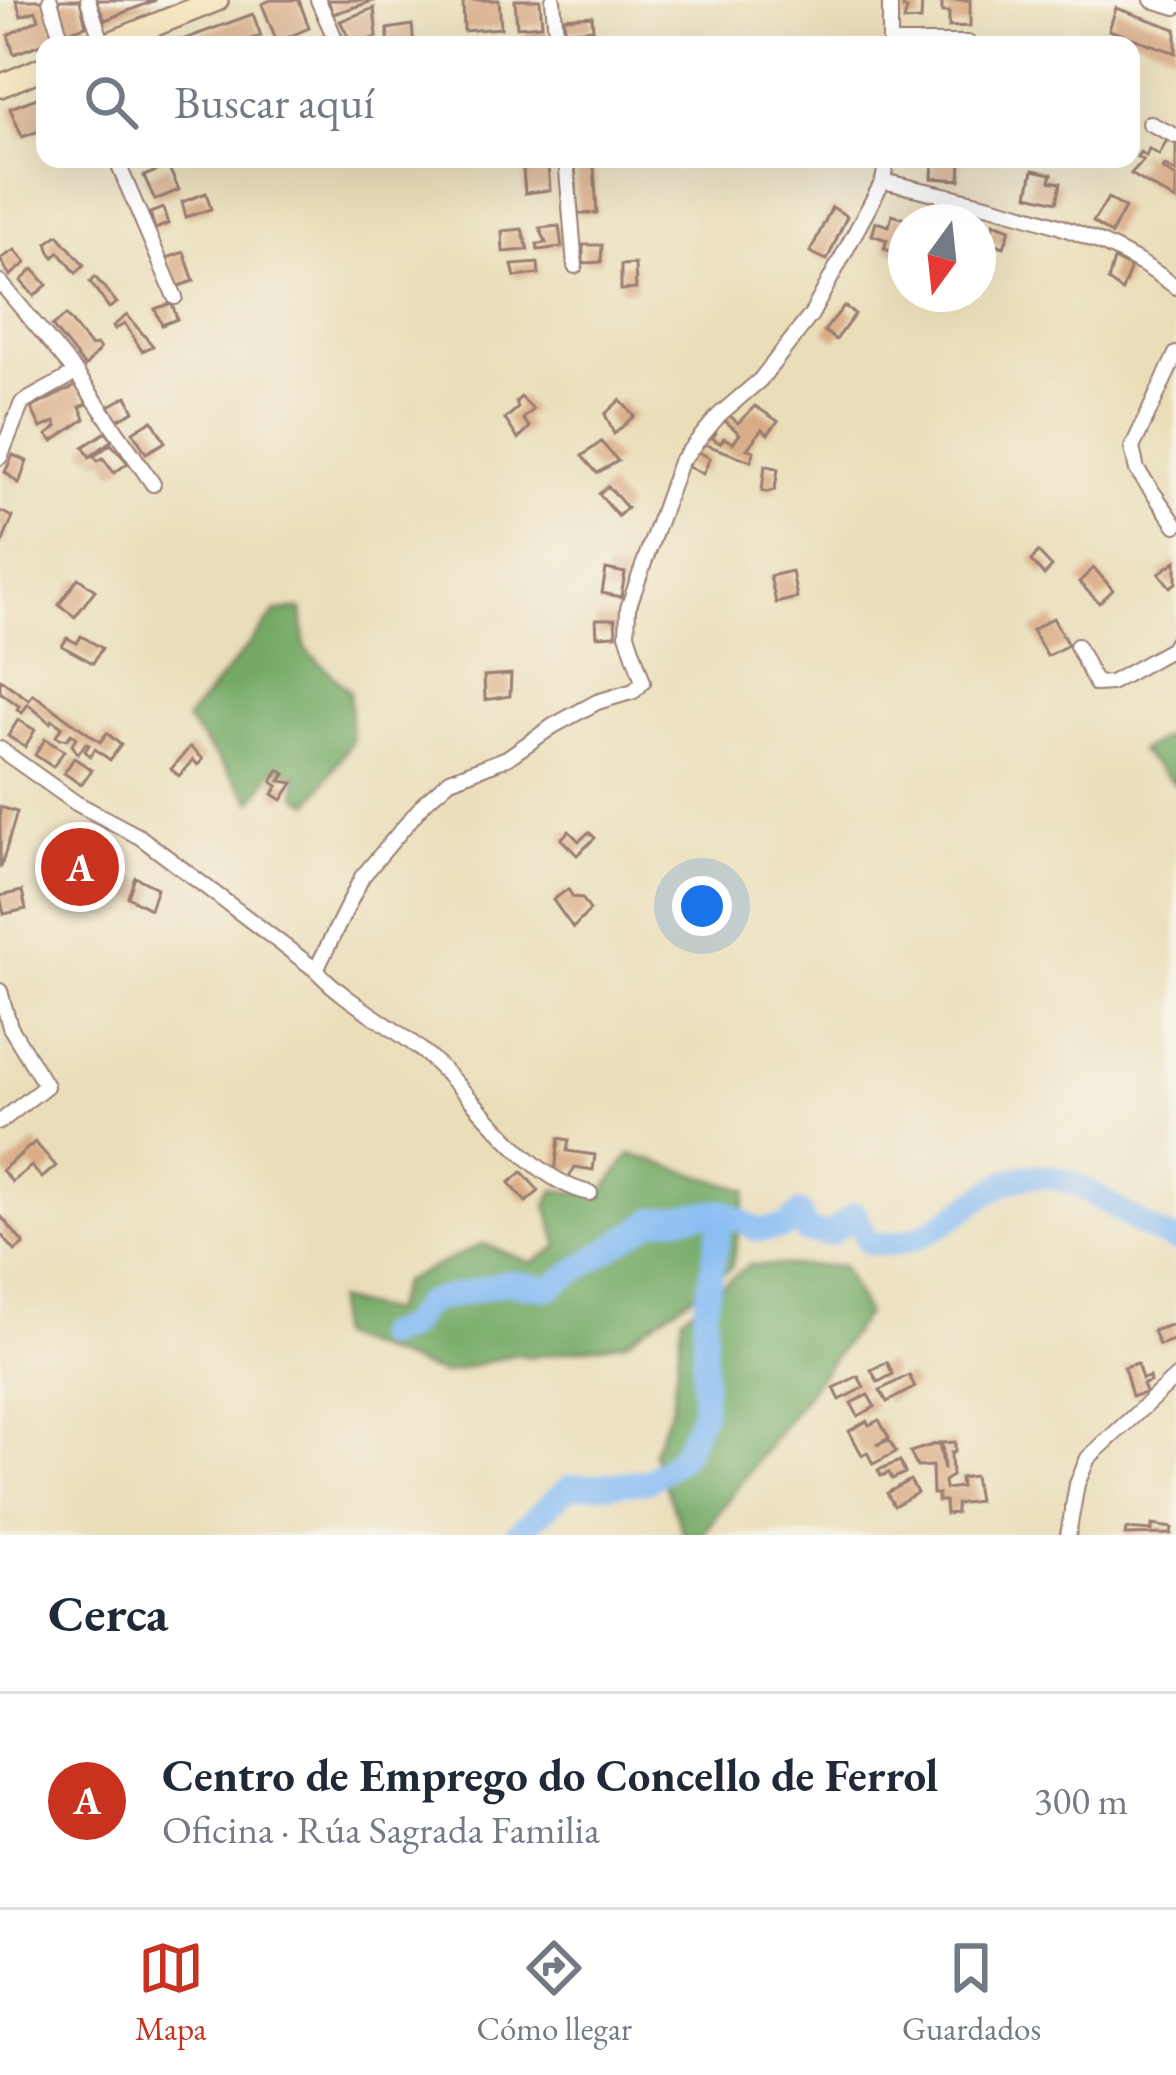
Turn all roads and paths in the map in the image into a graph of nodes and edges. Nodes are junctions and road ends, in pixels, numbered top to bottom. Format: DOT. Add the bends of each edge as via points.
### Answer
graph roads {
  1 [pos="50,0"];
  2 [pos="88,0"];
  3 [pos="218,0"];
  4 [pos="318,0"];
  5 [pos="553,0"];
  6 [pos="890,0"];
  7 [pos="1152,0"];
  8 [pos="1176,8"];
  9 [pos="61,36"];
  10 [pos="101,36"];
  11 [pos="127,36"];
  12 [pos="334,36"];
  13 [pos="556,36"];
  14 [pos="890,36"];
  15 [pos="36,72"];
  16 [pos="0,86"];
  17 [pos="1150,123"];
  18 [pos="1176,136"];
  19 [pos="120,168"];
  20 [pos="567,168"];
  21 [pos="885,168"];
  22 [pos="883,182"];
  23 [pos="575,266"];
  24 [pos="0,282"];
  25 [pos="1176,286"];
  26 [pos="175,297"];
  27 [pos="1176,354"];
  28 [pos="76,373"];
  29 [pos="0,457"];
  30 [pos="153,484"];
  31 [pos="1176,525"];
  32 [pos="1176,642"];
  33 [pos="1077,646"];
  34 [pos="0,749"];
  35 [pos="316,970"];
  36 [pos="0,991"];
  37 [pos="0,1122"];
  38 [pos="590,1193"];
  39 [pos="1176,1377"];
  40 [pos="1068,1535"];
  1 -- 9 [label="street"];
  2 -- 10 [label="street"];
  3 -- 11 [label="main road"];
  4 -- 12 [label="street"];
  5 -- 13 [label="street"];
  6 -- 14 [label="street"];
  7 -- 8 [label="street"];
  15 -- 16 [label="main road"];
  17 -- 18 [label="street"];
  19 -- 26 [label="street"];
  20 -- 23 [label="street"];
  21 -- 22 [label="street"];
  22 -- 25 [label="street" via="1078,232"];
  22 -- 35 [label="street" via="812,315 680,462 628,608 627,634 643,682 507,758 450,780 426,801 362,877"];
  24 -- 28 [label="street"];
  27 -- 31 [label="street" via="1132,448 1137,470"];
  28 -- 29 [label="street" via="22,403"];
  28 -- 30 [label="street"];
  32 -- 33 [label="street" via="1111,683 1096,684"];
  34 -- 35 [label="street" via="140,838"];
  35 -- 38 [label="street" via="421,1050 530,1161"];
  36 -- 37 [label="street" via="10,1027 46,1086"];
  39 -- 40 [label="street" via="1088,1458"];
}
